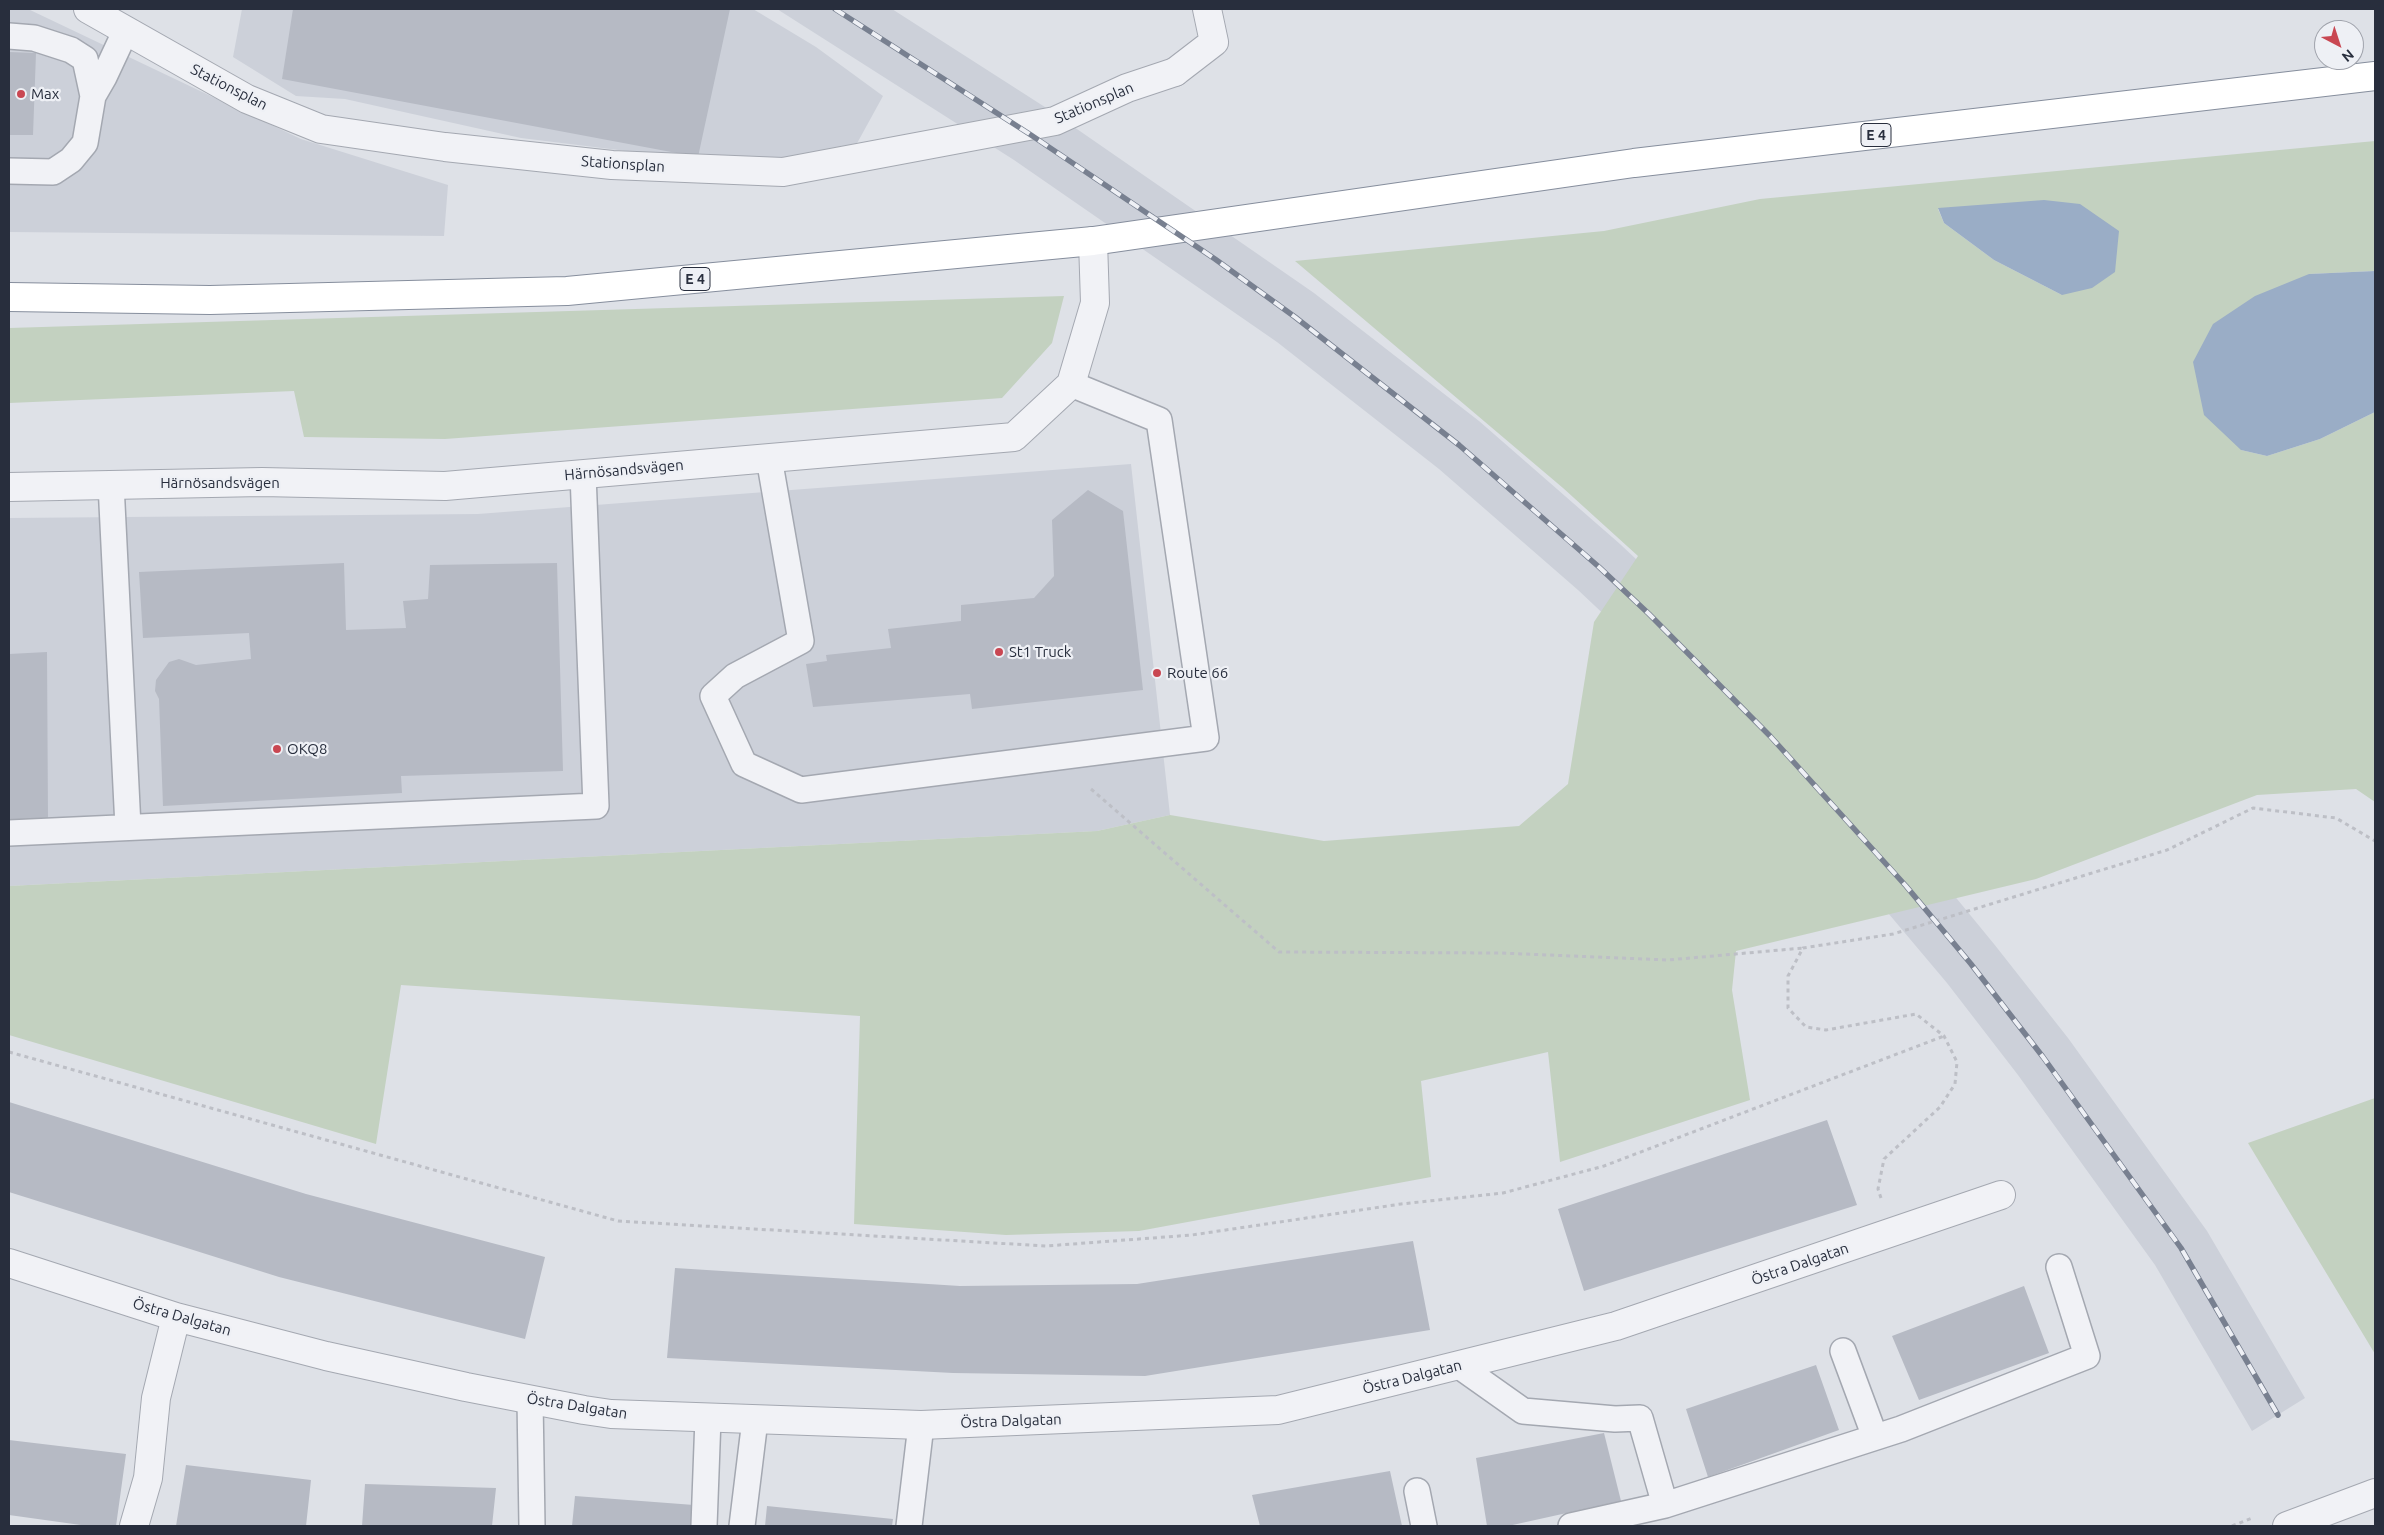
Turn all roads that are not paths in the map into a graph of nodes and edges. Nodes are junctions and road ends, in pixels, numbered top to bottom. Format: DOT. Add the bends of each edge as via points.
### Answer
graph roads {
  1 [pos="88,9"];
  2 [pos="1207,9"];
  3 [pos="126,30"];
  4 [pos="9,36"];
  5 [pos="2375,76"];
  6 [pos="93,96"];
  7 [pos="9,171"];
  8 [pos="1093,241"];
  9 [pos="9,297"];
  10 [pos="1071,384"];
  11 [pos="769,458"];
  12 [pos="583,474"];
  13 [pos="111,484"];
  14 [pos="9,486"];
  15 [pos="128,827"];
  16 [pos="9,833"];
  17 [pos="2000,1195"];
  18 [pos="9,1263"];
  19 [pos="2059,1267"];
  20 [pos="176,1317"];
  21 [pos="1843,1351"];
  22 [pos="1458,1365"];
  23 [pos="530,1399"];
  24 [pos="708,1418"];
  25 [pos="755,1420"];
  26 [pos="921,1425"];
  27 [pos="1875,1437"];
  28 [pos="1417,1491"];
  29 [pos="2375,1493"];
  30 [pos="1665,1505"];
  31 [pos="134,1526"];
  32 [pos="532,1526"];
  33 [pos="704,1526"];
  34 [pos="742,1526"];
  35 [pos="909,1526"];
  36 [pos="1424,1526"];
  37 [pos="1571,1526"];
  38 [pos="2288,1526"];
  1 -- 3 [label="street, Stationsplan"];
  2 -- 3 [label="street, Stationsplan" via="1214,42 1175,72 1126,88 1055,121 783,172 612,166 321,129 247,99"];
  3 -- 6 [label="lane"];
  4 -- 6 [label="lane" via="34,38 71,50 85,59"];
  5 -- 8 [label="highway, E 4" via="1634,163"];
  6 -- 7 [label="lane" via="84,143 70,160 53,172"];
  8 -- 9 [label="highway, E 4" via="567,291 210,300"];
  8 -- 10 [label="street" via="1095,303"];
  10 -- 11 [label="street, Härnösandsvägen" via="1014,438"];
  10 -- 11 [label="lane" via="1159,420 1206,738 800,790 744,764 713,696 734,676 801,641"];
  11 -- 12 [label="street, Härnösandsvägen"];
  12 -- 13 [label="street, Härnösandsvägen" via="445,486 262,482"];
  12 -- 15 [label="lane" via="596,806"];
  13 -- 14 [label="street, Härnösandsvägen"];
  13 -- 15 [label="lane"];
  15 -- 16 [label="lane"];
  17 -- 22 [label="street, Östra Dalgatan" via="1616,1326"];
  18 -- 20 [label="street, Östra Dalgatan"];
  19 -- 27 [label="lane" via="2087,1356"];
  20 -- 23 [label="street, Östra Dalgatan" via="326,1356"];
  20 -- 31 [label="street" via="156,1398 148,1478"];
  21 -- 27 [label="lane"];
  22 -- 26 [label="street, Östra Dalgatan" via="1278,1410"];
  22 -- 30 [label="lane" via="1523,1411 1614,1419 1640,1418"];
  23 -- 24 [label="street, Östra Dalgatan" via="611,1414"];
  23 -- 32 [label="lane"];
  24 -- 25 [label="street, Östra Dalgatan"];
  24 -- 33 [label="lane"];
  25 -- 26 [label="street, Östra Dalgatan"];
  25 -- 34 [label="lane"];
  26 -- 35 [label="lane"];
  27 -- 30 [label="lane"];
  28 -- 36 [label="lane"];
  29 -- 38 [label="street"];
  30 -- 37 [label="lane"];
}
